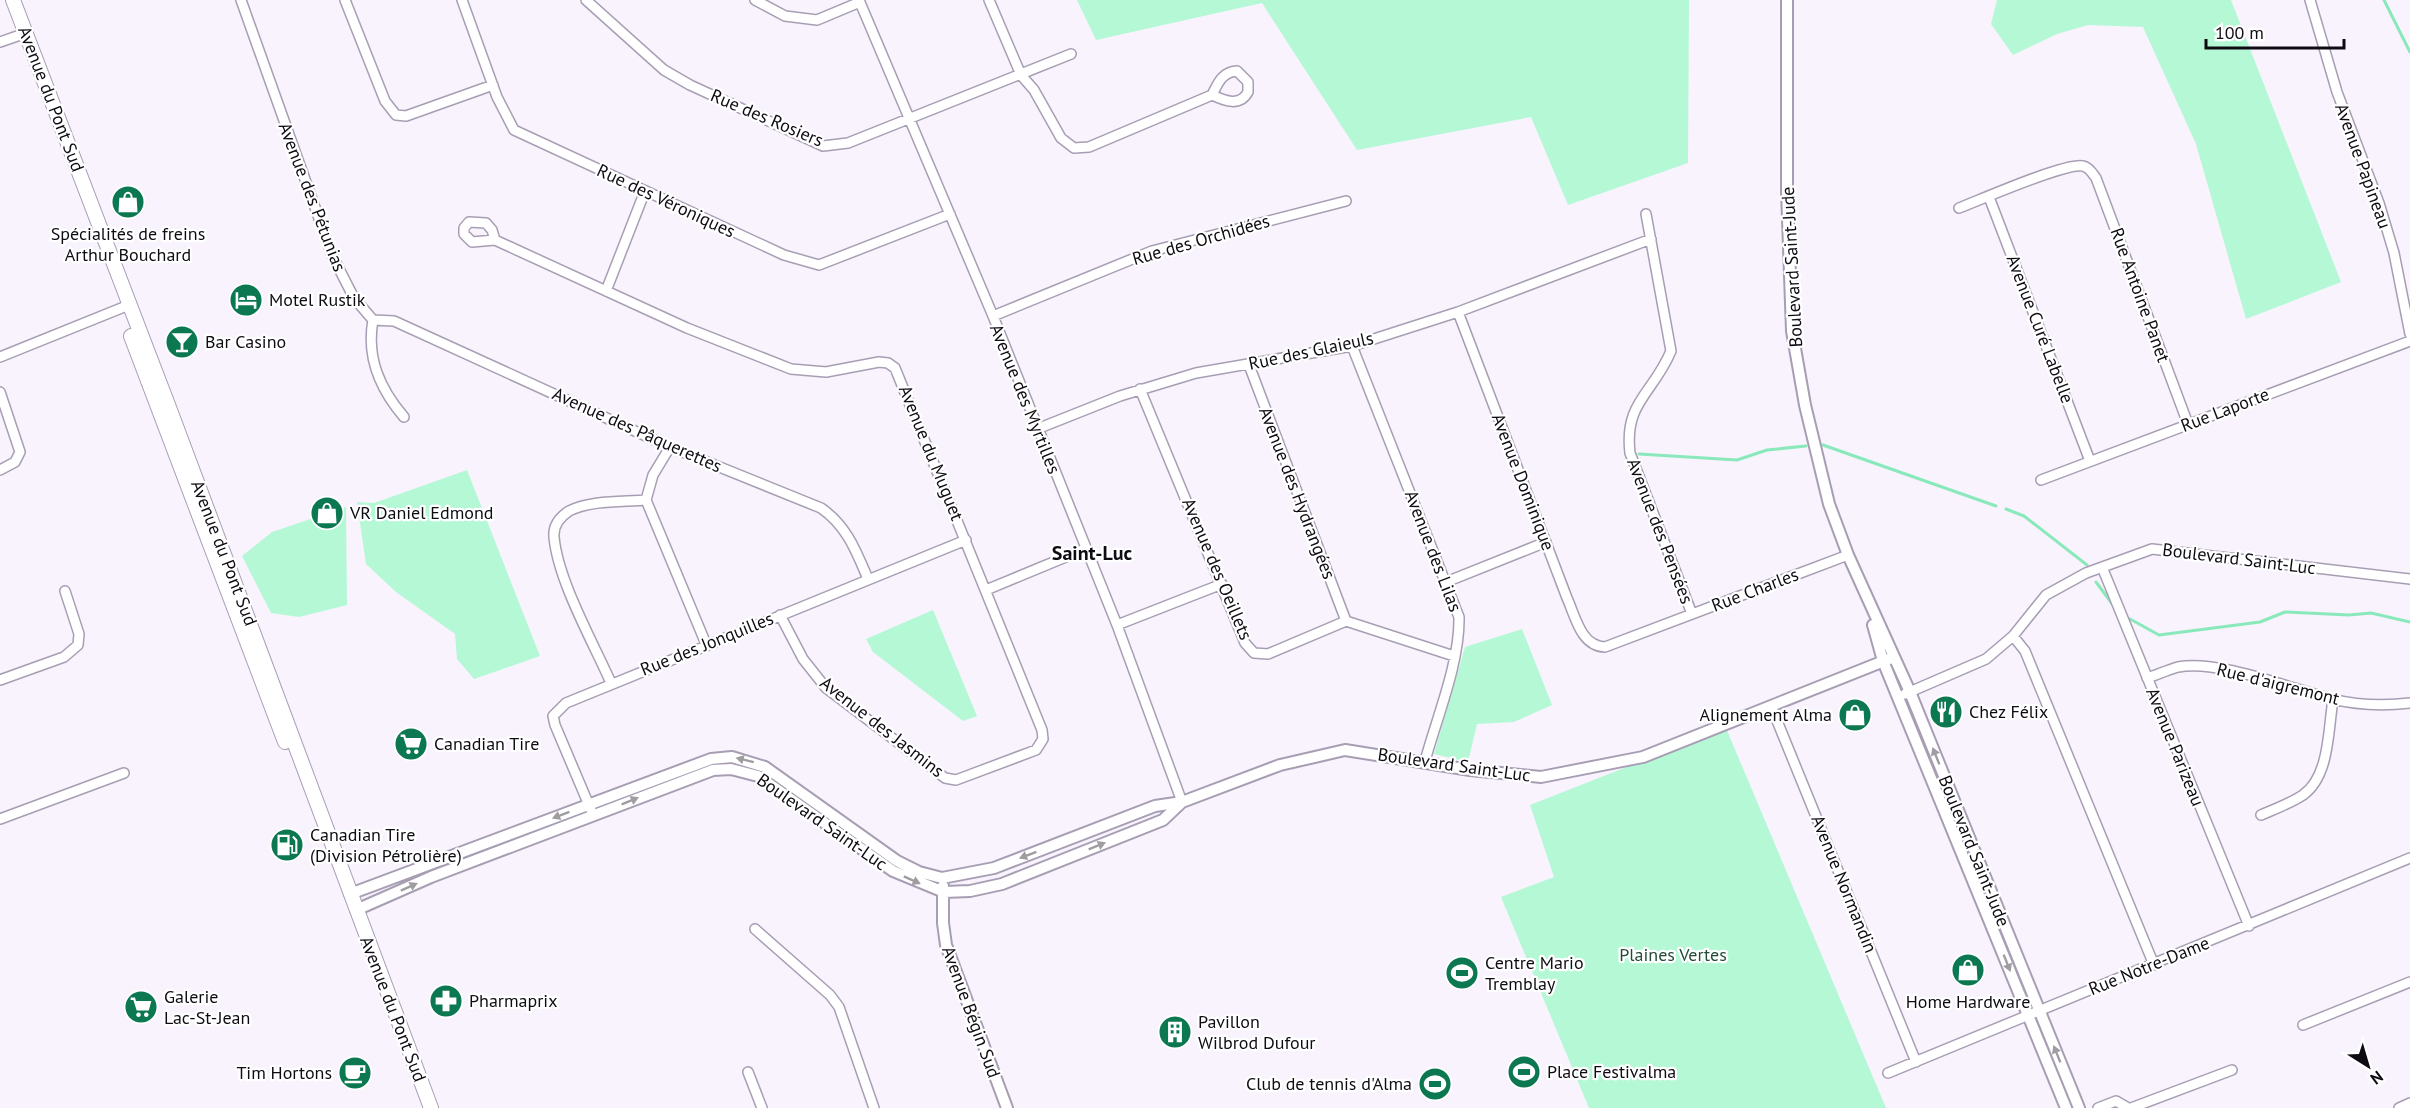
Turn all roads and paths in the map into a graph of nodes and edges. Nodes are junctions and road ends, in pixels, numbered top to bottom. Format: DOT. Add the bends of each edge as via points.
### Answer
graph roads {
  1 [pos="4,0"];
  2 [pos="13,0"];
  3 [pos="241,0"];
  4 [pos="345,0"];
  5 [pos="462,0"];
  6 [pos="586,0"];
  7 [pos="755,0"];
  8 [pos="989,0"];
  9 [pos="1787,0"];
  10 [pos="2310,0"];
  11 [pos="860,1"];
  12 [pos="22,34"];
  13 [pos="0,42"];
  14 [pos="1071,54"];
  15 [pos="1021,75"];
  16 [pos="493,85"];
  17 [pos="1212,95"];
  18 [pos="911,118"];
  19 [pos="645,191"];
  20 [pos="1989,197"];
  21 [pos="1346,201"];
  22 [pos="1959,208"];
  23 [pos="950,214"];
  24 [pos="1646,214"];
  25 [pos="1651,239"];
  26 [pos="495,240"];
  27 [pos="606,291"];
  28 [pos="125,306"];
  29 [pos="1458,312"];
  30 [pos="993,316"];
  31 [pos="373,320"];
  32 [pos="2410,334"];
  33 [pos="2410,341"];
  34 [pos="1352,346"];
  35 [pos="0,357"];
  36 [pos="1249,365"];
  37 [pos="1140,389"];
  38 [pos="0,392"];
  39 [pos="404,417"];
  40 [pos="2188,424"];
  41 [pos="1037,429"];
  42 [pos="670,447"];
  43 [pos="2090,461"];
  44 [pos="0,470"];
  45 [pos="2041,480"];
  46 [pos="646,500"];
  47 [pos="966,540"];
  48 [pos="1546,542"];
  49 [pos="1085,549"];
  50 [pos="1848,555"];
  51 [pos="2102,567"];
  52 [pos="868,579"];
  53 [pos="2410,579"];
  54 [pos="1446,582"];
  55 [pos="1222,584"];
  56 [pos="986,590"];
  57 [pos="65,591"];
  58 [pos="1692,614"];
  59 [pos="780,615"];
  60 [pos="1346,621"];
  61 [pos="1117,625"];
  62 [pos="2013,636"];
  63 [pos="706,644"];
  64 [pos="1594,647"];
  65 [pos="1454,656"];
  66 [pos="1888,659"];
  67 [pos="2147,678"];
  68 [pos="0,680"];
  69 [pos="611,683"];
  70 [pos="1910,692"];
  71 [pos="1898,697"];
  72 [pos="2333,700"];
  73 [pos="2410,703"];
  74 [pos="1771,706"];
  75 [pos="1043,739"];
  76 [pos="1425,761"];
  77 [pos="124,773"];
  78 [pos="1182,802"];
  79 [pos="591,810"];
  80 [pos="2261,815"];
  81 [pos="0,819"];
  82 [pos="2410,858"];
  83 [pos="942,878"];
  84 [pos="944,892"];
  85 [pos="350,894"];
  86 [pos="356,910"];
  87 [pos="2248,926"];
  88 [pos="755,929"];
  89 [pos="2154,965"];
  90 [pos="2410,982"];
  91 [pos="2039,1011"];
  92 [pos="2028,1015"];
  93 [pos="2302,1024"];
  94 [pos="1916,1062"];
  95 [pos="2232,1070"];
  96 [pos="748,1072"];
  97 [pos="1888,1073"];
  98 [pos="2410,1103"];
  99 [pos="421,1108"];
  100 [pos="430,1108"];
  101 [pos="762,1108"];
  102 [pos="874,1108"];
  103 [pos="1007,1108"];
  104 [pos="2066,1108"];
  105 [pos="2079,1108"];
  106 [pos="2098,1108"];
  107 [pos="2129,1108"];
  108 [pos="2398,1108"];
  1 -- 12 [label="main road, Avenue du Pont Sud"];
  2 -- 12 [label="main road, Avenue du Pont Sud"];
  3 -- 31 [label="street, Avenue des Pétunias" via="332,255 354,298"];
  4 -- 16 [label="street" via="385,102 396,115 406,116"];
  5 -- 16 [label="street, Rue des Véroniques"];
  6 -- 18 [label="street, Rue des Rosiers" via="664,70 823,146 848,143"];
  7 -- 11 [label="street" via="785,16 817,20"];
  8 -- 15 [label="street"];
  9 -- 50 [label="street, Boulevard Saint-Jude" via="1792,331 1829,504"];
  10 -- 32 [label="street, Avenue Papineau" via="2337,92 2379,203"];
  11 -- 18 [label="street, Avenue des Myrtilles"];
  12 -- 13 [label="street"];
  12 -- 28 [label="main road, Avenue du Pont Sud"];
  14 -- 15 [label="street, Rue des Rosiers"];
  15 -- 17 [label="street" via="1061,138 1074,148 1089,147"];
  15 -- 18 [label="street, Rue des Rosiers"];
  16 -- 19 [label="street, Rue des Véroniques" via="514,130"];
  18 -- 23 [label="street, Avenue des Myrtilles"];
  19 -- 23 [label="street, Rue des Véroniques" via="784,255 819,265"];
  19 -- 27 [label="street"];
  20 -- 22 [label="street"];
  20 -- 40 [label="street, Rue Antoine Panet" via="2061,170 2081,165 2088,168 2096,178"];
  20 -- 43 [label="street, Avenue Curé Labelle"];
  21 -- 30 [label="street, Rue des Orchidées" via="1152,251"];
  23 -- 30 [label="street, Avenue des Myrtilles"];
  24 -- 25 [label="street"];
  25 -- 29 [label="street, Rue des Glaieuls"];
  25 -- 58 [label="street, Avenue des Pensées" via="1671,351 1631,417 1630,453"];
  26 -- 27 [label="street, Avenue du Muguet"];
  27 -- 47 [label="street, Avenue du Muguet" via="791,369 826,372 888,363 895,368"];
  28 -- 35 [label="street"];
  28 -- 85 [label="main road, Avenue du Pont Sud"];
  28 -- 99 [label="main road, Avenue du Pont Sud" via="201,525 319,828"];
  29 -- 34 [label="street, Rue des Glaieuls"];
  29 -- 48 [label="street, Avenue Dominique"];
  30 -- 41 [label="street, Avenue des Myrtilles"];
  31 -- 39 [label="street" via="371,351 376,372 384,391"];
  31 -- 42 [label="street, Avenue des Pâquerettes" via="394,321"];
  33 -- 40 [label="street, Rue Laporte"];
  34 -- 36 [label="street, Rue des Glaieuls"];
  34 -- 54 [label="street, Avenue des Lilas"];
  36 -- 37 [label="street, Rue des Glaieuls"];
  36 -- 60 [label="street, Avenue des Hydrangées"];
  37 -- 41 [label="street, Rue des Glaieuls"];
  37 -- 55 [label="street, Avenue des Oeillets"];
  38 -- 44 [label="street" via="20,452 15,462"];
  40 -- 43 [label="street, Rue Laporte"];
  41 -- 49 [label="street, Avenue des Myrtilles"];
  42 -- 46 [label="street" via="653,475"];
  42 -- 52 [label="street, Avenue des Pâquerettes" via="828,514 846,532"];
  43 -- 45 [label="street, Rue Laporte"];
  46 -- 63 [label="street"];
  46 -- 69 [label="street" via="586,505 556,522 554,536 564,577"];
  47 -- 52 [label="street, Rue des Jonquilles"];
  47 -- 56 [label="street, Avenue du Muguet"];
  48 -- 54 [label="street"];
  48 -- 64 [label="street, Avenue Dominique" via="1585,639"];
  49 -- 56 [label="street"];
  49 -- 61 [label="street, Avenue des Myrtilles"];
  50 -- 58 [label="street, Rue Charles"];
  50 -- 66 [label="street, Boulevard Saint-Jude"];
  51 -- 53 [label="street, Boulevard Saint-Luc" via="2152,549"];
  51 -- 62 [label="street, Boulevard Saint-Luc" via="2046,595"];
  51 -- 67 [label="street, Avenue Parizeau"];
  52 -- 59 [label="street, Rue des Jonquilles"];
  54 -- 65 [label="street, Avenue des Lilas" via="1459,616 1460,633"];
  55 -- 60 [label="street, Avenue des Oeillets" via="1245,643 1254,653 1268,654"];
  55 -- 61 [label="street"];
  56 -- 75 [label="street, Avenue du Muguet"];
  57 -- 68 [label="street" via="79,634 78,645 64,657"];
  58 -- 64 [label="street, Rue Charles" via="1605,647"];
  59 -- 63 [label="street, Rue des Jonquilles"];
  59 -- 75 [label="street, Avenue des Jasmins" via="803,659 826,688 945,778 956,780 1036,750"];
  60 -- 65 [label="street"];
  61 -- 78 [label="street, Avenue des Myrtilles"];
  62 -- 70 [label="street, Boulevard Saint-Luc" via="1986,659"];
  62 -- 89 [label="street" via="2025,651"];
  63 -- 69 [label="street, Rue des Jonquilles"];
  65 -- 76 [label="street, Avenue des Lilas"];
  66 -- 70 [label="street, Boulevard Saint-Jude"];
  66 -- 71 [label="street, Boulevard Saint-Jude"];
  66 -- 74 [label="street, Boulevard Saint-Luc"];
  67 -- 72 [label="street, Rue d'aigremont" via="2179,667 2208,668 2279,683"];
  67 -- 87 [label="street, Avenue Parizeau"];
  69 -- 79 [label="street, Rue des Jonquilles" via="566,703 553,716"];
  70 -- 71 [label="street, Boulevard Saint-Luc"];
  91 -- 70 [label="street, Boulevard Saint-Jude, one-way"];
  71 -- 92 [label="street, Boulevard Saint-Jude, one-way"];
  72 -- 73 [label="street, Rue d'aigremont" via="2385,706"];
  72 -- 80 [label="street" via="2322,766 2314,784 2303,794"];
  74 -- 76 [label="street, Boulevard Saint-Luc" via="1643,757 1541,777"];
  74 -- 94 [label="street, Avenue Normandin"];
  76 -- 78 [label="street, Boulevard Saint-Luc" via="1345,750 1280,765"];
  77 -- 81 [label="street"];
  78 -- 83 [label="street, Boulevard Saint-Luc, one-way" via="1155,806 994,868"];
  84 -- 78 [label="street, Boulevard Saint-Luc, one-way" via="1002,884 1163,820"];
  83 -- 79 [label="street, Boulevard Saint-Luc, one-way" via="897,861 765,767 732,757 711,759"];
  79 -- 84 [label="street, Boulevard Saint-Luc, one-way" via="713,770 745,772 773,786 893,871"];
  79 -- 85 [label="street, Boulevard Saint-Luc, one-way"];
  86 -- 79 [label="street, Boulevard Saint-Luc, one-way"];
  82 -- 87 [label="street, Rue Notre-Dame"];
  83 -- 84 [label="street, Avenue Bégin Sud"];
  84 -- 103 [label="street, Avenue Bégin Sud" via="946,945"];
  85 -- 86 [label="main road, Avenue du Pont Sud"];
  86 -- 100 [label="main road, Avenue du Pont Sud"];
  87 -- 89 [label="street, Rue Notre-Dame"];
  88 -- 102 [label="street" via="839,1007"];
  89 -- 91 [label="street, Rue Notre-Dame"];
  90 -- 93 [label="street"];
  91 -- 92 [label="street, Rue Notre-Dame"];
  105 -- 91 [label="street, Boulevard Saint-Jude, one-way"];
  92 -- 94 [label="street, Rue Notre-Dame"];
  92 -- 104 [label="street, Boulevard Saint-Jude"];
  94 -- 97 [label="street, Rue Notre-Dame"];
  95 -- 107 [label="street"];
  96 -- 101 [label="street"];
  98 -- 108 [label="street"];
  106 -- 107 [label="street" via="2116,1101"];
}
